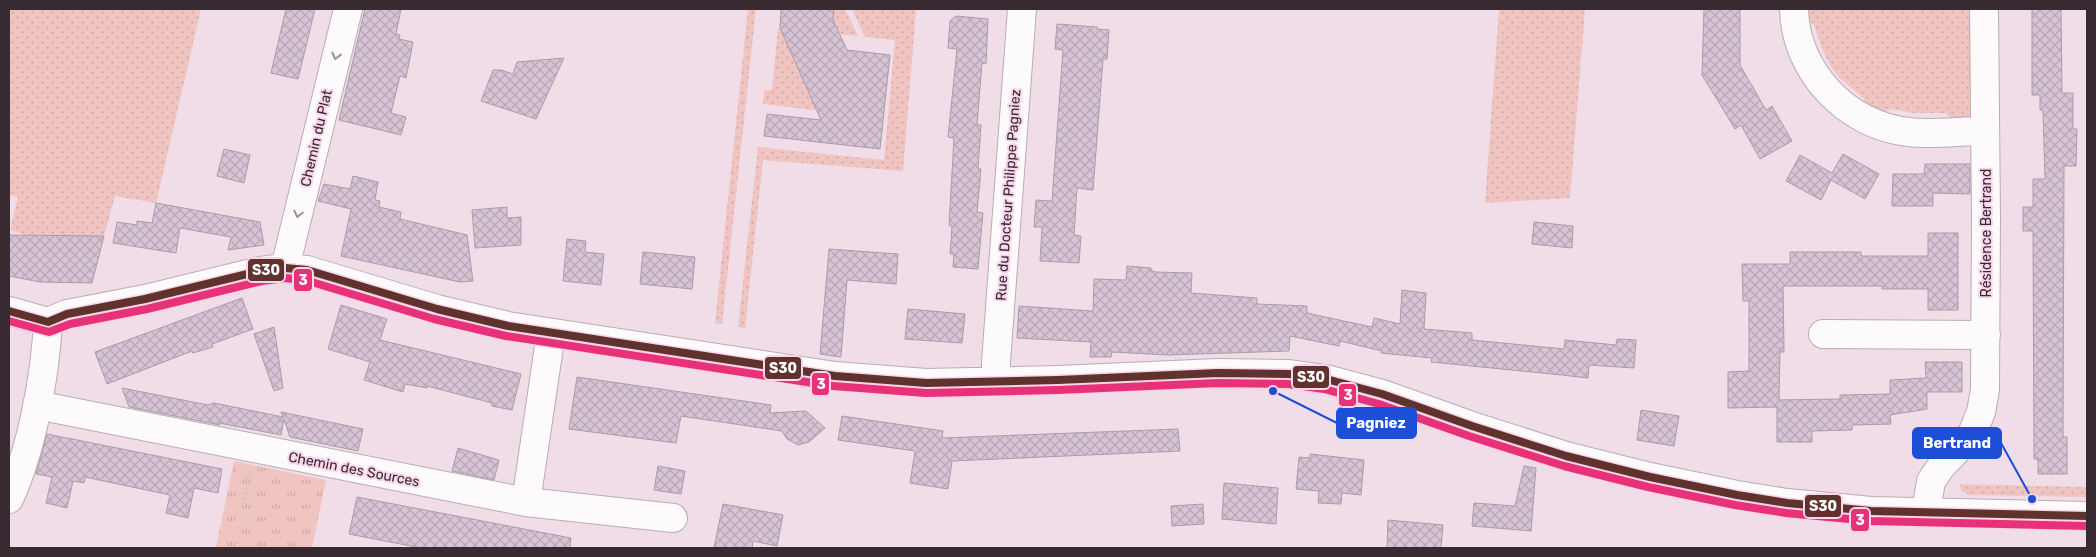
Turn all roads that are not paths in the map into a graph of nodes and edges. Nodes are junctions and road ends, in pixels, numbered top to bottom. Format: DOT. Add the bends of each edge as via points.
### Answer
graph roads {
  1 [pos="348,9"];
  2 [pos="1022,9"];
  3 [pos="1794,9"];
  4 [pos="1984,9"];
  5 [pos="1985,131"];
  6 [pos="286,268"];
  7 [pos="9,310"];
  8 [pos="48,322"];
  9 [pos="551,334"];
  10 [pos="1823,334"];
  11 [pos="1986,335"];
  12 [pos="996,382"];
  13 [pos="37,405"];
  14 [pos="9,499"];
  15 [pos="526,502"];
  16 [pos="1926,512"];
  17 [pos="2087,516"];
  18 [pos="673,518"];
  1 -- 6 [label="street, Chemin du Plat, one-way"];
  2 -- 12 [label="street, Rue du Docteur Philippe Pagniez"];
  3 -- 5 [label="street" via="1799,42 1812,70 1831,94 1853,112 1878,125 1910,132"];
  4 -- 5 [label="street, Résidence Bertrand"];
  5 -- 11 [label="street, Résidence Bertrand"];
  6 -- 8 [label="street" via="235,276 145,299 67,314"];
  6 -- 9 [label="street" via="307,270 468,317"];
  7 -- 8 [label="street"];
  8 -- 13 [label="street"];
  9 -- 12 [label="street" via="835,376 926,383"];
  9 -- 15 [label="street"];
  10 -- 11 [label="street"];
  11 -- 16 [label="street, Résidence Bertrand" via="1986,376 1979,418 1972,434 1932,481"];
  12 -- 16 [label="street" via="1218,372 1316,378 1382,394 1547,450 1650,477 1787,503 1871,511"];
  13 -- 14 [label="street"];
  13 -- 15 [label="street, Chemin des Sources"];
  15 -- 18 [label="street, Chemin des Sources"];
  16 -- 17 [label="street"];
}
